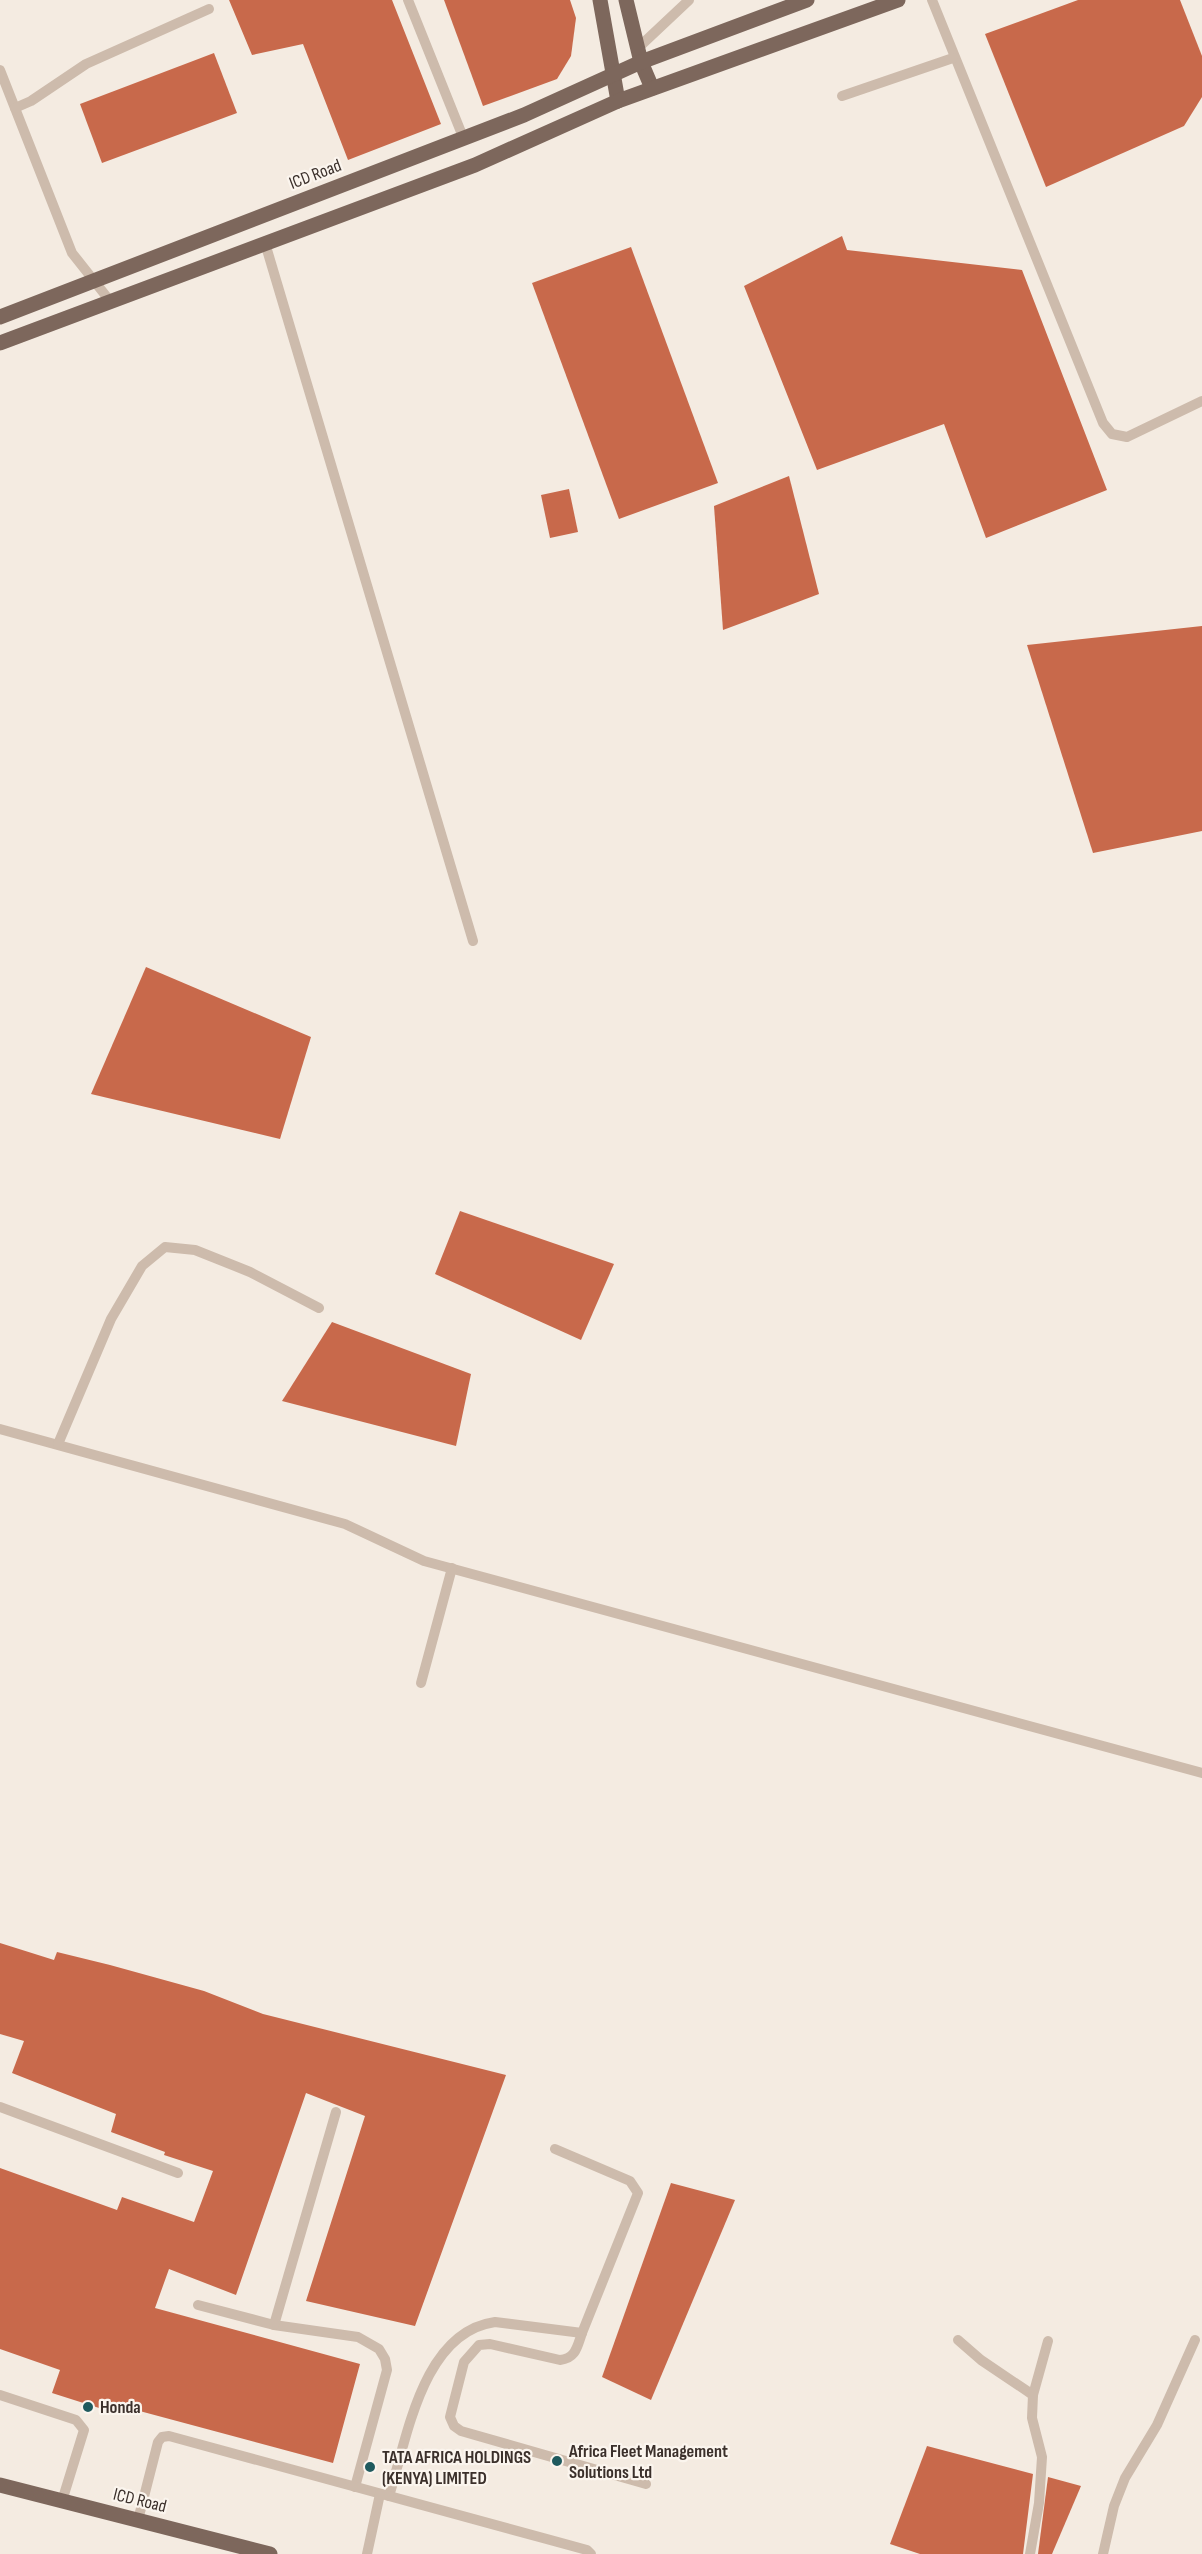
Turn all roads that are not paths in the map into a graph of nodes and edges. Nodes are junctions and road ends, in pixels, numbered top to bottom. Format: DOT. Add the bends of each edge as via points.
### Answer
graph roads {
  1 [pos="408,0"];
  2 [pos="600,0"];
  3 [pos="626,0"];
  4 [pos="689,0"];
  5 [pos="807,0"];
  6 [pos="898,0"];
  7 [pos="932,0"];
  8 [pos="209,9"];
  9 [pos="640,55"];
  10 [pos="953,57"];
  11 [pos="0,70"];
  12 [pos="613,74"];
  13 [pos="652,88"];
  14 [pos="842,96"];
  15 [pos="618,101"];
  16 [pos="15,108"];
  17 [pos="463,137"];
  18 [pos="265,243"];
  19 [pos="96,280"];
  20 [pos="110,301"];
  21 [pos="0,317"];
  22 [pos="0,343"];
  23 [pos="1202,401"];
  24 [pos="473,940"];
  25 [pos="319,1308"];
  26 [pos="0,1429"];
  27 [pos="58,1444"];
  28 [pos="452,1568"];
  29 [pos="421,1683"];
  30 [pos="1202,1773"];
  31 [pos="0,2107"];
  32 [pos="336,2112"];
  33 [pos="555,2150"];
  34 [pos="178,2173"];
  35 [pos="198,2305"];
  36 [pos="274,2325"];
  37 [pos="582,2333"];
  38 [pos="958,2340"];
  39 [pos="1195,2340"];
  40 [pos="1048,2341"];
  41 [pos="0,2395"];
  42 [pos="1033,2395"];
  43 [pos="646,2484"];
  44 [pos="0,2485"];
  45 [pos="354,2487"];
  46 [pos="385,2495"];
  47 [pos="62,2500"];
  48 [pos="138,2520"];
  49 [pos="270,2554"];
  50 [pos="367,2554"];
  51 [pos="591,2554"];
  52 [pos="1030,2554"];
  53 [pos="1102,2554"];
  1 -- 17 [label="lane"];
  2 -- 12 [label="main road"];
  3 -- 9 [label="main road"];
  4 -- 9 [label="lane"];
  5 -- 9 [label="main road, ICD Road"];
  6 -- 13 [label="main road"];
  7 -- 10 [label="lane"];
  8 -- 16 [label="lane" via="86,64"];
  9 -- 12 [label="main road, ICD Road"];
  9 -- 13 [label="main road"];
  10 -- 14 [label="lane"];
  10 -- 23 [label="lane" via="1103,423 1112,434 1127,437"];
  11 -- 16 [label="lane"];
  12 -- 15 [label="main road"];
  12 -- 17 [label="main road, ICD Road" via="524,115"];
  13 -- 15 [label="main road"];
  15 -- 18 [label="main road" via="475,165"];
  16 -- 19 [label="lane" via="72,253"];
  17 -- 19 [label="main road, ICD Road"];
  18 -- 20 [label="main road"];
  18 -- 24 [label="lane"];
  19 -- 20 [label="lane"];
  19 -- 21 [label="main road, ICD Road"];
  20 -- 22 [label="main road"];
  25 -- 27 [label="lane" via="250,1272 195,1250 165,1247 142,1266 111,1319"];
  26 -- 27 [label="lane"];
  27 -- 28 [label="lane" via="345,1524 424,1561"];
  28 -- 29 [label="lane"];
  28 -- 30 [label="lane"];
  31 -- 34 [label="lane"];
  32 -- 36 [label="lane"];
  33 -- 37 [label="lane" via="630,2181 638,2193"];
  35 -- 36 [label="lane"];
  36 -- 45 [label="lane" via="358,2337 379,2349 385,2359 387,2370"];
  37 -- 43 [label="lane" via="569,2359 479,2345 464,2362 450,2417 461,2431"];
  37 -- 46 [label="lane" via="495,2322 459,2337 443,2353 423,2387"];
  38 -- 42 [label="lane"];
  39 -- 53 [label="lane" via="1157,2425 1125,2478"];
  40 -- 42 [label="lane"];
  41 -- 47 [label="lane" via="82,2425 84,2430"];
  42 -- 52 [label="lane" via="1032,2418 1042,2457"];
  44 -- 47 [label="main road, ICD Road"];
  45 -- 46 [label="lane"];
  45 -- 48 [label="lane" via="162,2437"];
  46 -- 50 [label="lane"];
  46 -- 51 [label="lane"];
  47 -- 48 [label="main road, ICD Road"];
  48 -- 49 [label="main road, ICD Road"];
}
